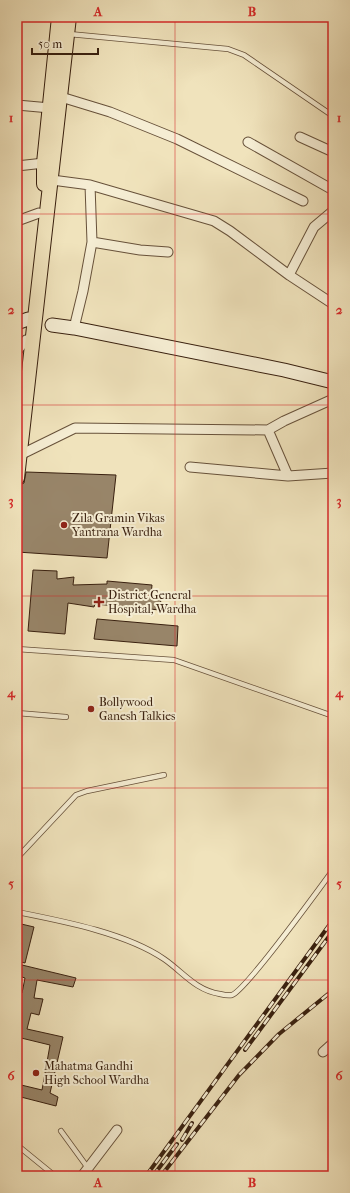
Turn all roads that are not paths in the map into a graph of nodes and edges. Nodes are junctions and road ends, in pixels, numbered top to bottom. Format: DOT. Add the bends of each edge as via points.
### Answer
graph roads {
  1 [pos="59,17"];
  2 [pos="69,17"];
  3 [pos="68,34"];
  4 [pos="59,83"];
  5 [pos="17,105"];
  6 [pos="50,108"];
  7 [pos="333,116"];
  8 [pos="300,137"];
  9 [pos="248,142"];
  10 [pos="333,152"];
  11 [pos="44,163"];
  12 [pos="17,166"];
  13 [pos="52,180"];
  14 [pos="90,185"];
  15 [pos="333,190"];
  16 [pos="303,201"];
  17 [pos="333,211"];
  18 [pos="39,212"];
  19 [pos="17,221"];
  20 [pos="92,242"];
  21 [pos="168,252"];
  22 [pos="289,275"];
  23 [pos="333,304"];
  24 [pos="27,321"];
  25 [pos="52,325"];
  26 [pos="74,328"];
  27 [pos="21,346"];
  28 [pos="333,382"];
  29 [pos="333,399"];
  30 [pos="17,419"];
  31 [pos="268,430"];
  32 [pos="20,455"];
  33 [pos="190,467"];
  34 [pos="333,473"];
  35 [pos="288,476"];
  36 [pos="17,478"];
  37 [pos="17,648"];
  38 [pos="17,713"];
  39 [pos="333,716"];
  40 [pos="66,717"];
  41 [pos="164,775"];
  42 [pos="17,858"];
  43 [pos="333,870"];
  44 [pos="17,912"];
  45 [pos="333,1043"];
  46 [pos="323,1052"];
  47 [pos="116,1130"];
  48 [pos="61,1131"];
  49 [pos="17,1145"];
  50 [pos="85,1172"];
  51 [pos="55,1176"];
  1 -- 4 [label="main road"];
  2 -- 3 [label="main road"];
  3 -- 4 [label="main road"];
  3 -- 7 [label="lane" via="236,51"];
  4 -- 6 [label="main road"];
  4 -- 13 [label="main road"];
  4 -- 16 [label="street" via="110,112 177,139"];
  5 -- 6 [label="street"];
  6 -- 11 [label="main road"];
  8 -- 10 [label="street"];
  9 -- 15 [label="street"];
  11 -- 12 [label="street"];
  11 -- 18 [label="main road"];
  13 -- 14 [label="street"];
  13 -- 24 [label="main road"];
  14 -- 20 [label="street"];
  14 -- 22 [label="street" via="214,221"];
  17 -- 22 [label="street" via="314,228"];
  18 -- 19 [label="street"];
  18 -- 24 [label="main road"];
  20 -- 21 [label="street"];
  20 -- 26 [label="street"];
  22 -- 23 [label="street"];
  24 -- 25 [label="street"];
  24 -- 27 [label="main road"];
  24 -- 32 [label="main road"];
  25 -- 26 [label="street"];
  26 -- 28 [label="street"];
  27 -- 30 [label="main road"];
  29 -- 31 [label="street"];
  31 -- 32 [label="street" via="75,428"];
  31 -- 35 [label="street"];
  32 -- 36 [label="main road"];
  33 -- 35 [label="street"];
  34 -- 35 [label="street"];
  37 -- 39 [label="lane" via="174,660"];
  38 -- 40 [label="lane"];
  41 -- 42 [label="lane" via="76,795"];
  43 -- 44 [label="lane" via="237,992 228,996 204,990 163,959 120,938"];
  45 -- 46 [label="street"];
  47 -- 50 [label="street"];
  48 -- 50 [label="lane"];
  49 -- 51 [label="lane"];
}
